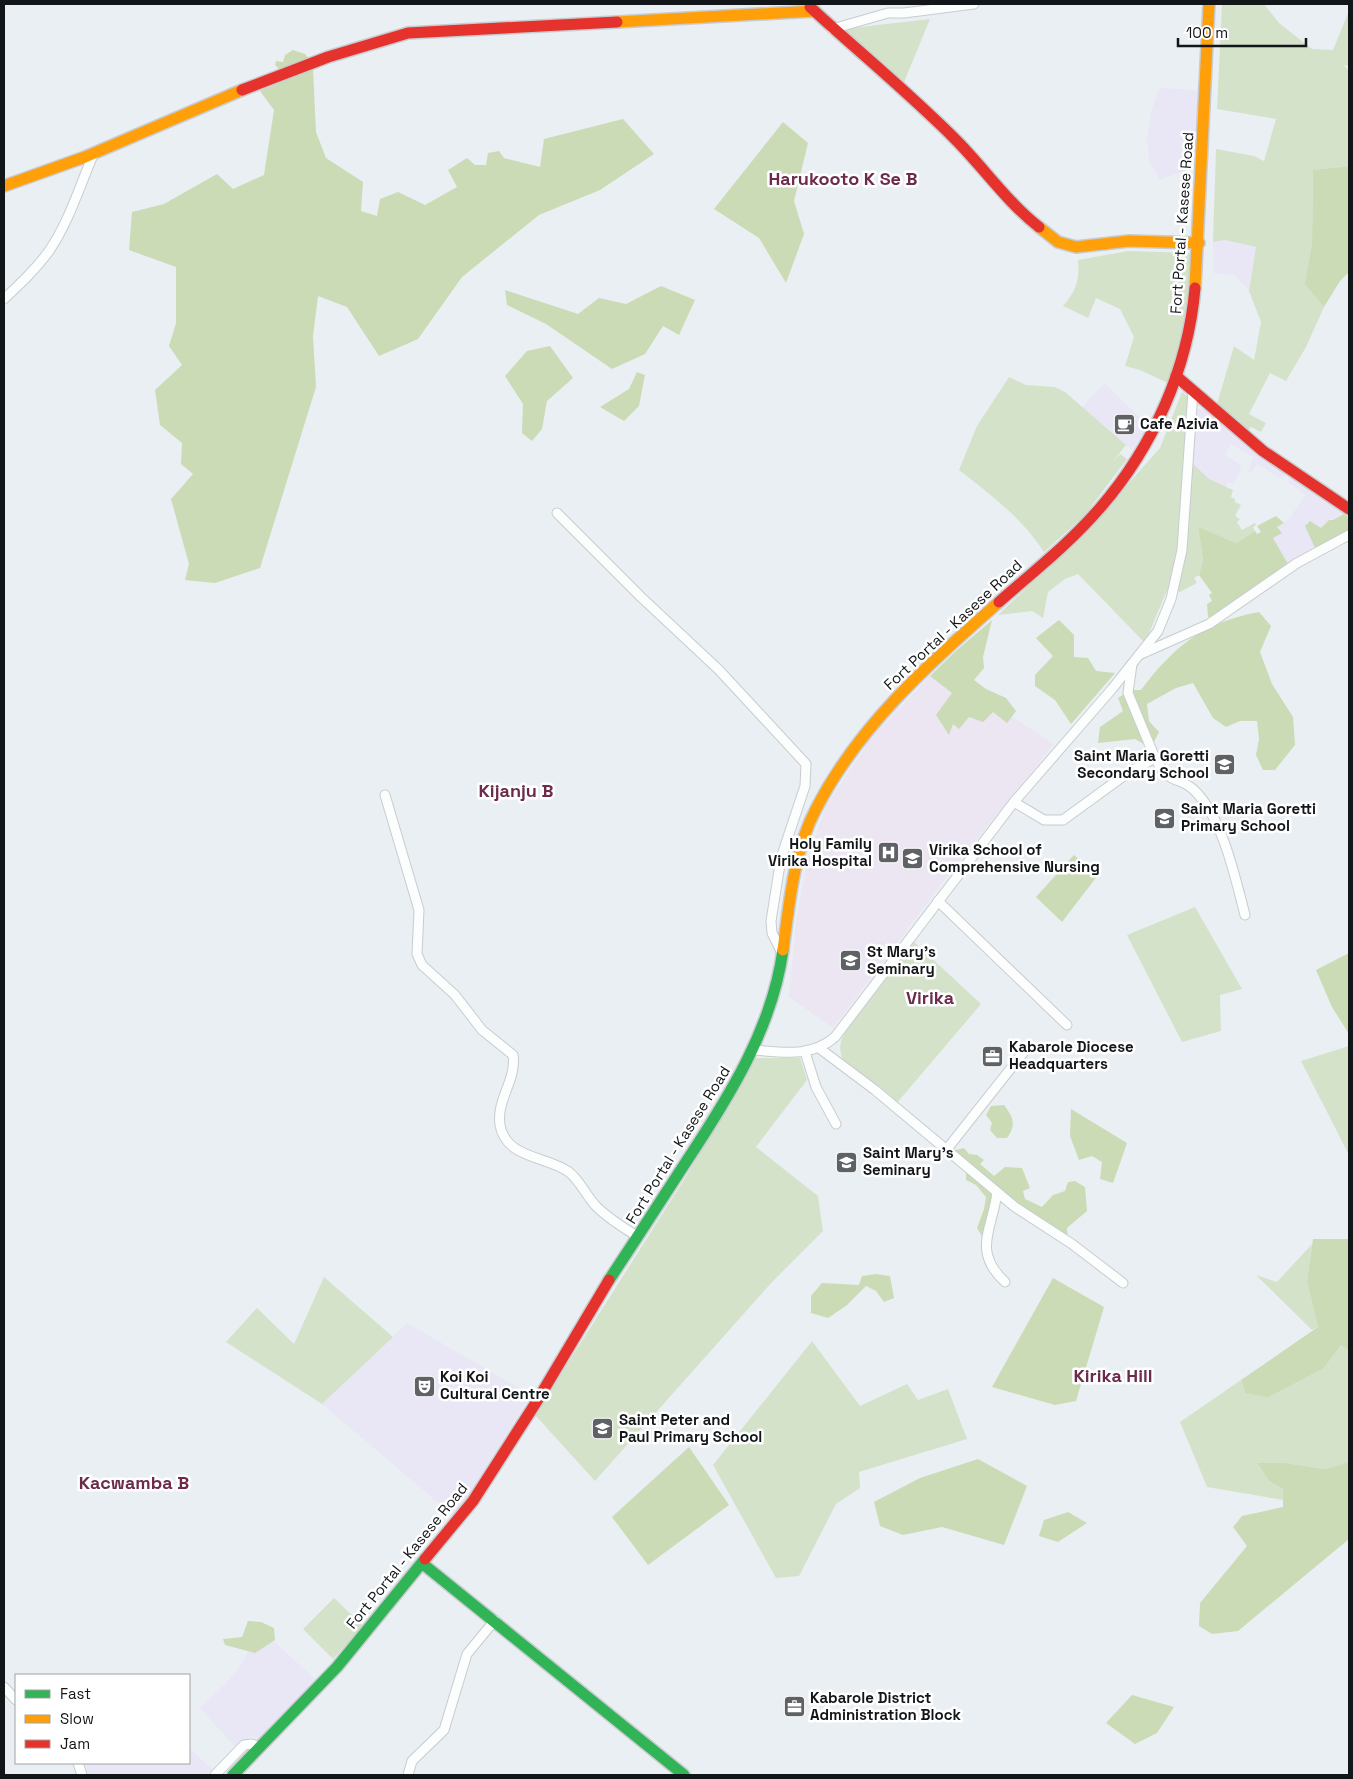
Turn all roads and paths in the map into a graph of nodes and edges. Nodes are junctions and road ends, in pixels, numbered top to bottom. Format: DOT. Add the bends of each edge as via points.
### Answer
graph roads {
  1 [pos="974,4"];
  2 [pos="1209,4"];
  3 [pos="811,8"];
  4 [pos="886,8"];
  5 [pos="832,29"];
  6 [pos="94,153"];
  7 [pos="4,186"];
  8 [pos="1199,242"];
  9 [pos="4,299"];
  10 [pos="1176,376"];
  11 [pos="1192,391"];
  12 [pos="1349,509"];
  13 [pos="557,513"];
  14 [pos="1349,536"];
  15 [pos="1139,655"];
  16 [pos="1132,664"];
  17 [pos="1112,689"];
  18 [pos="1128,694"];
  19 [pos="1155,758"];
  20 [pos="385,795"];
  21 [pos="1014,802"];
  22 [pos="938,901"];
  23 [pos="1245,915"];
  24 [pos="782,955"];
  25 [pos="1067,1025"];
  26 [pos="820,1048"];
  27 [pos="753,1050"];
  28 [pos="806,1052"];
  29 [pos="1023,1054"];
  30 [pos="836,1124"];
  31 [pos="947,1149"];
  32 [pos="997,1193"];
  33 [pos="638,1237"];
  34 [pos="1005,1282"];
  35 [pos="1123,1282"];
  36 [pos="423,1564"];
  37 [pos="495,1620"];
  38 [pos="4,1687"];
  39 [pos="15,1699"];
  40 [pos="259,1748"];
  41 [pos="215,1775"];
  42 [pos="233,1775"];
  43 [pos="408,1775"];
  44 [pos="684,1775"];
  1 -- 4 [label="street" via="904,13"];
  2 -- 8 [label="main road, Fort Portal - Kasese Road"];
  3 -- 5 [label="main road"];
  3 -- 6 [label="main road" via="408,34 345,52 218,99"];
  4 -- 5 [label="street"];
  5 -- 8 [label="main road" via="945,129 1018,210 1058,242 1076,247 1129,241"];
  6 -- 7 [label="main road"];
  6 -- 9 [label="street" via="64,224 49,250"];
  8 -- 10 [label="main road, Fort Portal - Kasese Road" via="1192,319"];
  10 -- 11 [label="main road"];
  10 -- 24 [label="main road, Fort Portal - Kasese Road" via="1147,444 1099,509 913,679 853,748 815,810 805,837 790,893"];
  11 -- 12 [label="main road" via="1270,456"];
  11 -- 15 [label="street" via="1182,550 1171,599 1158,631"];
  13 -- 24 [label="street" via="719,670 806,764 805,786 781,858 771,921"];
  14 -- 15 [label="street" via="1297,563 1209,624"];
  15 -- 16 [label="street"];
  16 -- 17 [label="street"];
  16 -- 18 [label="street"];
  17 -- 18 [label="street"];
  17 -- 21 [label="street"];
  18 -- 19 [label="street"];
  19 -- 21 [label="street" via="1129,772 1063,820 1044,820"];
  19 -- 23 [label="street" via="1166,775 1194,790 1205,805 1231,862"];
  20 -- 33 [label="street" via="419,910 417,954 422,966 454,995 482,1030 512,1055 514,1063 501,1103 500,1126 504,1135 521,1153 570,1173 603,1212"];
  21 -- 22 [label="street"];
  22 -- 25 [label="street"];
  22 -- 26 [label="street" via="834,1037"];
  24 -- 27 [label="main road, Fort Portal - Kasese Road" via="772,998"];
  26 -- 28 [label="street"];
  26 -- 31 [label="street"];
  27 -- 28 [label="street"];
  27 -- 33 [label="main road, Fort Portal - Kasese Road" via="729,1096"];
  28 -- 30 [label="street" via="816,1087"];
  29 -- 31 [label="street"];
  31 -- 32 [label="street"];
  32 -- 34 [label="street" via="985,1245 991,1266"];
  32 -- 35 [label="street"];
  33 -- 36 [label="main road, Fort Portal - Kasese Road" via="473,1502"];
  36 -- 37 [label="main road"];
  36 -- 40 [label="main road, Fort Portal - Kasese Road" via="337,1667"];
  37 -- 43 [label="street" via="467,1654 444,1730 412,1761"];
  37 -- 44 [label="main road"];
  38 -- 39 [label="street"];
  40 -- 41 [label="street" via="252,1744 244,1746"];
  40 -- 42 [label="main road, Fort Portal - Kasese Road"];
}
